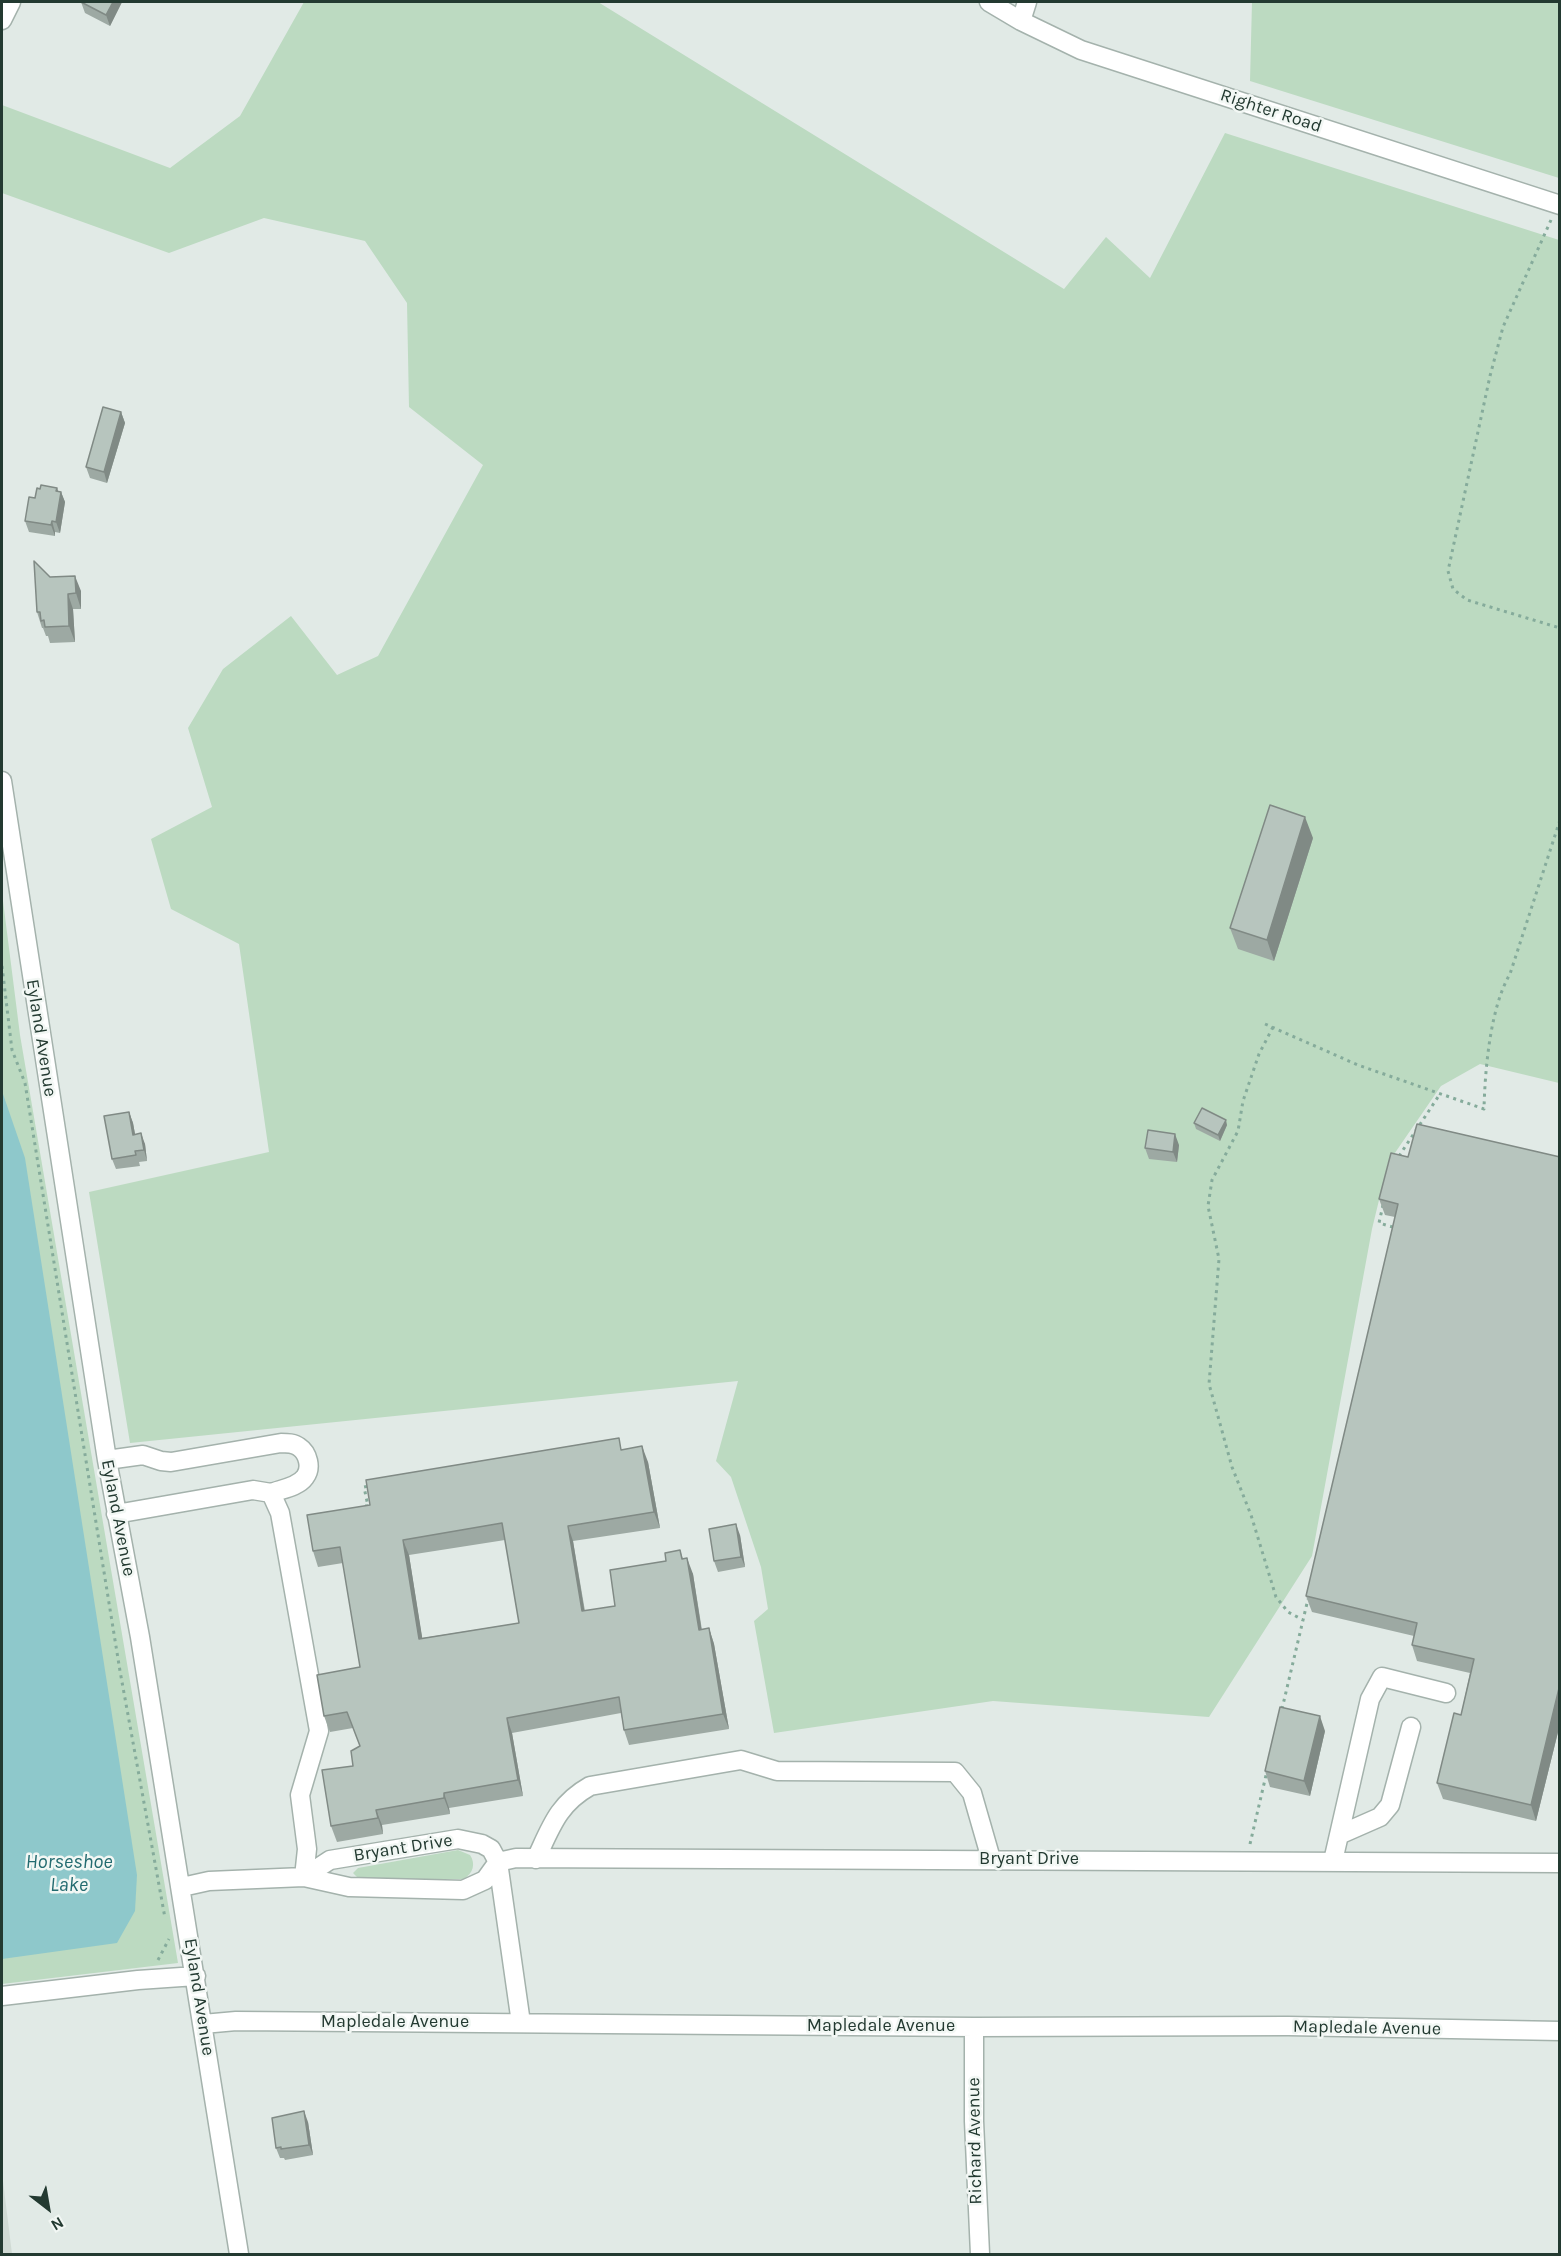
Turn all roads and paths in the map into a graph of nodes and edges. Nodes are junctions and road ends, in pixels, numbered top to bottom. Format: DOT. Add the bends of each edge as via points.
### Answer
graph roads {
  1 [pos="11,2"];
  2 [pos="989,2"];
  3 [pos="1027,2"];
  4 [pos="2,20"];
  5 [pos="1021,21"];
  6 [pos="1559,205"];
  7 [pos="1560,628"];
  8 [pos="2,781"];
  9 [pos="1560,820"];
  10 [pos="2,966"];
  11 [pos="1265,1024"];
  12 [pos="1273,1028"];
  13 [pos="1440,1094"];
  14 [pos="1398,1159"];
  15 [pos="1384,1201"];
  16 [pos="1396,1228"];
  17 [pos="106,1461"];
  18 [pos="376,1485"];
  19 [pos="271,1493"];
  20 [pos="356,1508"];
  21 [pos="116,1514"];
  22 [pos="1310,1592"];
  23 [pos="1303,1620"];
  24 [pos="1446,1693"];
  25 [pos="1282,1710"];
  26 [pos="1411,1726"];
  27 [pos="1268,1767"];
  28 [pos="1339,1835"];
  29 [pos="1250,1845"];
  30 [pos="536,1859"];
  31 [pos="990,1859"];
  32 [pos="1333,1861"];
  33 [pos="498,1862"];
  34 [pos="1560,1863"];
  35 [pos="304,1877"];
  36 [pos="182,1887"];
  37 [pos="153,1966"];
  38 [pos="196,1977"];
  39 [pos="2,1996"];
  40 [pos="521,2023"];
  41 [pos="203,2024"];
  42 [pos="974,2027"];
  43 [pos="1560,2031"];
  44 [pos="240,2254"];
  45 [pos="980,2254"];
  1 -- 4 [label="street"];
  2 -- 5 [label="street, Righter Road"];
  3 -- 5 [label="street"];
  5 -- 6 [label="street, Righter Road" via="1081,50"];
  6 -- 7 [label="path" via="1503,327 1448,571 1453,589 1467,600"];
  8 -- 17 [label="street, Eyland Avenue"];
  9 -- 13 [label="path" via="1510,974 1502,987 1485,1065 1484,1109"];
  10 -- 37 [label="path" via="12,1050 25,1083 120,1671 169,1940"];
  11 -- 12 [label="path"];
  12 -- 13 [label="path" via="1358,1065"];
  12 -- 23 [label="path" via="1259,1054 1243,1101 1238,1131 1212,1180 1208,1206 1219,1258 1209,1384 1276,1597 1288,1612"];
  13 -- 14 [label="path"];
  15 -- 16 [label="path" via="1379,1223"];
  17 -- 19 [label="street" via="142,1455 171,1462 281,1443 300,1447 309,1464 307,1476 298,1484"];
  17 -- 21 [label="street, Eyland Avenue"];
  18 -- 20 [label="path" via="364,1487 368,1506"];
  19 -- 21 [label="street" via="253,1490"];
  19 -- 35 [label="street" via="280,1513 319,1731 300,1795 307,1849"];
  21 -- 36 [label="street, Eyland Avenue"];
  22 -- 23 [label="path"];
  23 -- 25 [label="path"];
  24 -- 28 [label="street" via="1382,1677 1370,1699"];
  26 -- 28 [label="street" via="1390,1805 1380,1817"];
  27 -- 29 [label="path"];
  28 -- 32 [label="street"];
  30 -- 31 [label="street, Bryant Drive"];
  30 -- 31 [label="street" via="555,1817 575,1795 590,1786 741,1760 777,1771 955,1772 972,1793"];
  30 -- 33 [label="street, Bryant Drive"];
  31 -- 32 [label="street, Bryant Drive"];
  32 -- 34 [label="street, Bryant Drive"];
  33 -- 35 [label="street, Bryant Drive" via="486,1880 463,1890 349,1887"];
  33 -- 35 [label="street, Bryant Drive" via="491,1849 458,1839 330,1860"];
  33 -- 40 [label="street"];
  35 -- 36 [label="street, Bryant Drive" via="209,1881"];
  36 -- 38 [label="street, Eyland Avenue"];
  38 -- 39 [label="street"];
  38 -- 41 [label="street, Eyland Avenue"];
  40 -- 41 [label="street, Mapledale Avenue"];
  40 -- 42 [label="street, Mapledale Avenue"];
  41 -- 44 [label="street, Eyland Avenue"];
  42 -- 43 [label="street, Mapledale Avenue" via="1288,2026"];
  42 -- 45 [label="street, Richard Avenue"];
}
